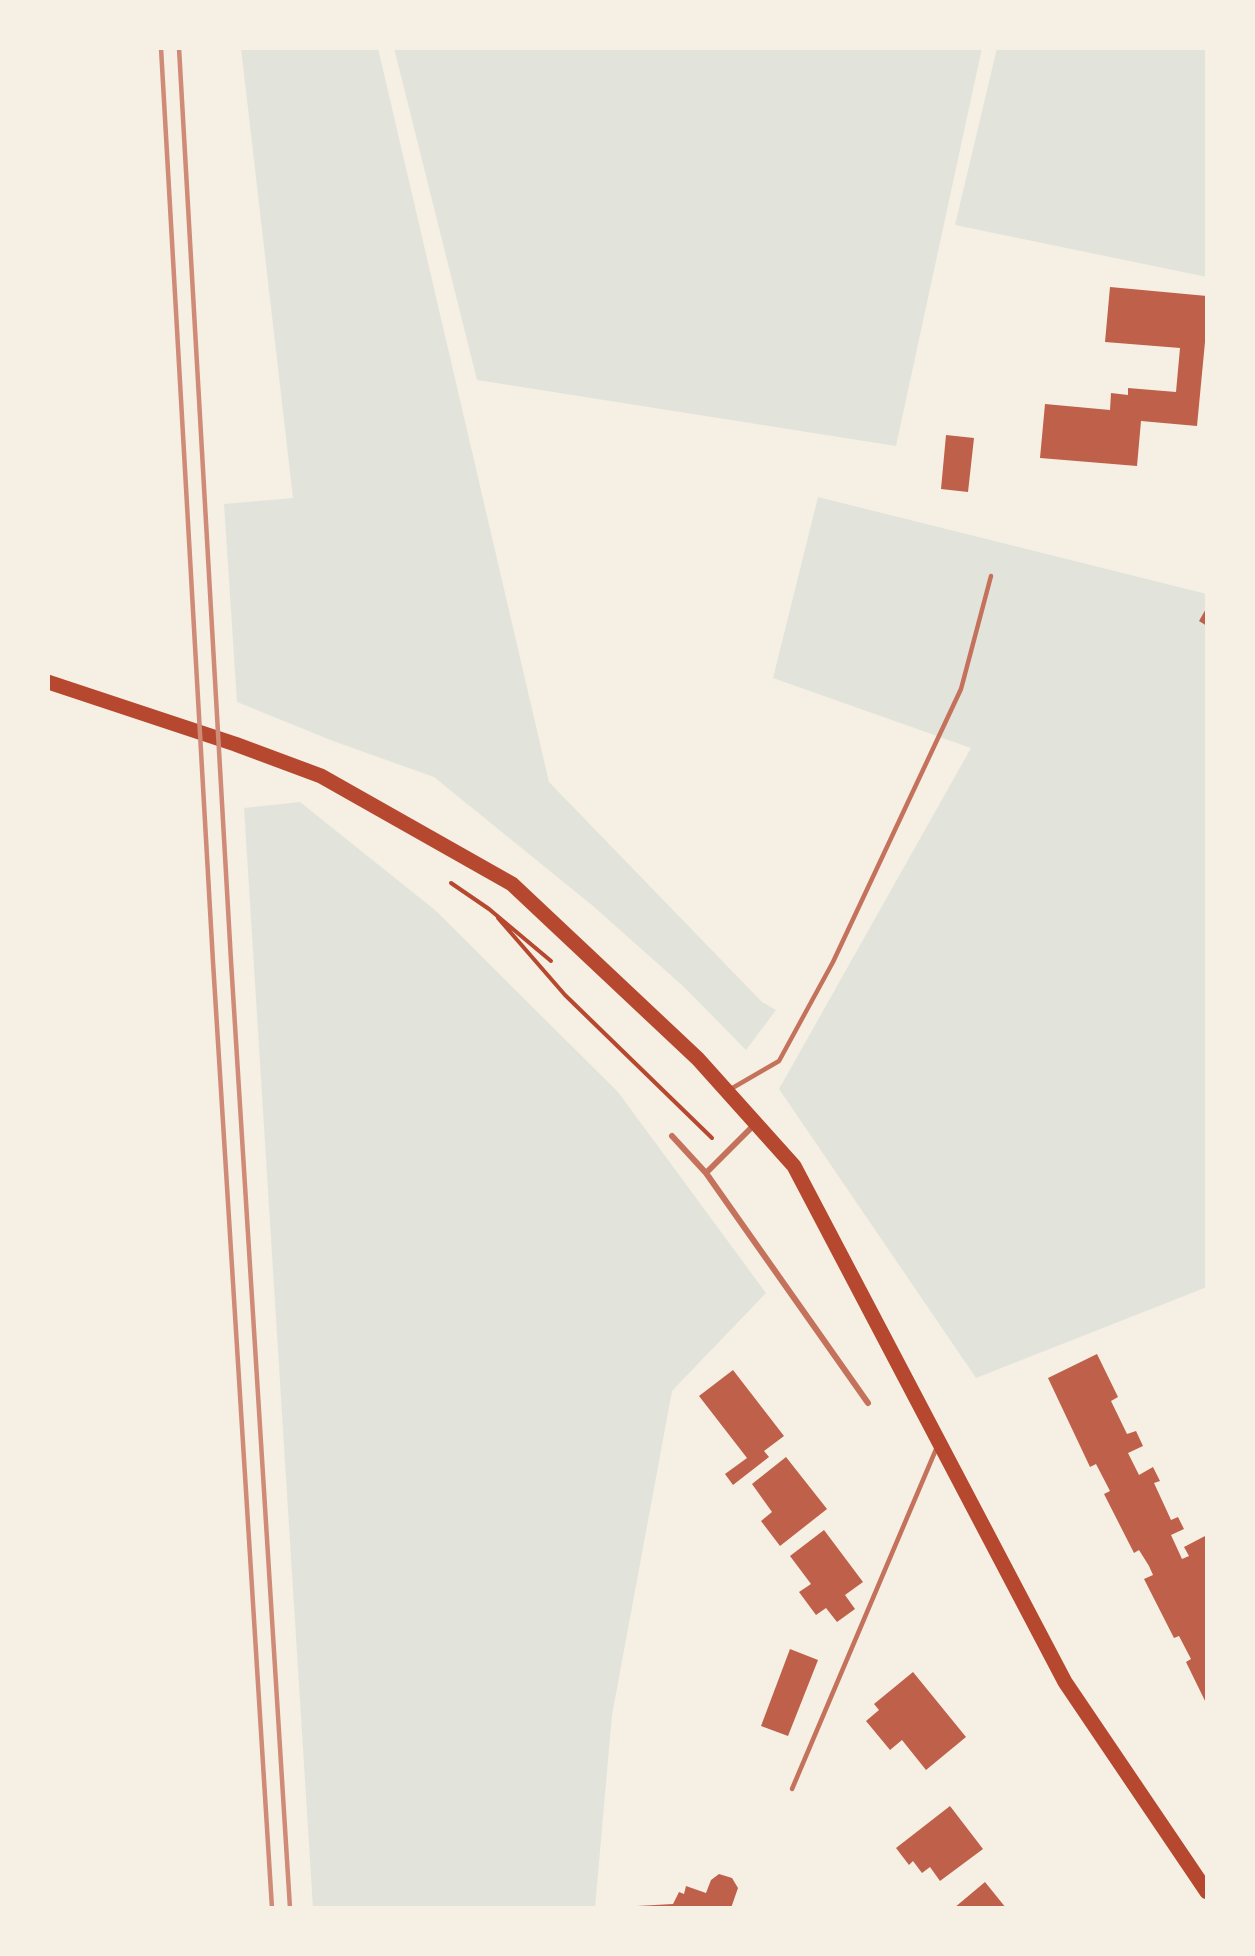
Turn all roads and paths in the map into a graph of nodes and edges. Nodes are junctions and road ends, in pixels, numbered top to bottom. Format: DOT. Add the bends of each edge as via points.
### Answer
graph roads {
  1 [pos="991,576"];
  2 [pos="48,682"];
  3 [pos="489,909"];
  4 [pos="727,1091"];
  5 [pos="756,1123"];
  6 [pos="672,1136"];
  7 [pos="726,1152"];
  8 [pos="706,1173"];
  9 [pos="868,1403"];
  10 [pos="939,1442"];
  11 [pos="792,1789"];
  12 [pos="1207,1892"];
  1 -- 4 [label="lane" via="960,689 833,962 779,1061"];
  2 -- 4 [label="main road" via="321,776 512,884"];
  3 -- 7 [label="path" via="565,994"];
  4 -- 5 [label="main road"];
  5 -- 7 [label="street"];
  5 -- 10 [label="main road" via="794,1166"];
  6 -- 8 [label="street"];
  7 -- 8 [label="street"];
  8 -- 9 [label="street"];
  10 -- 11 [label="lane"];
  10 -- 12 [label="main road" via="1065,1682"];
}
